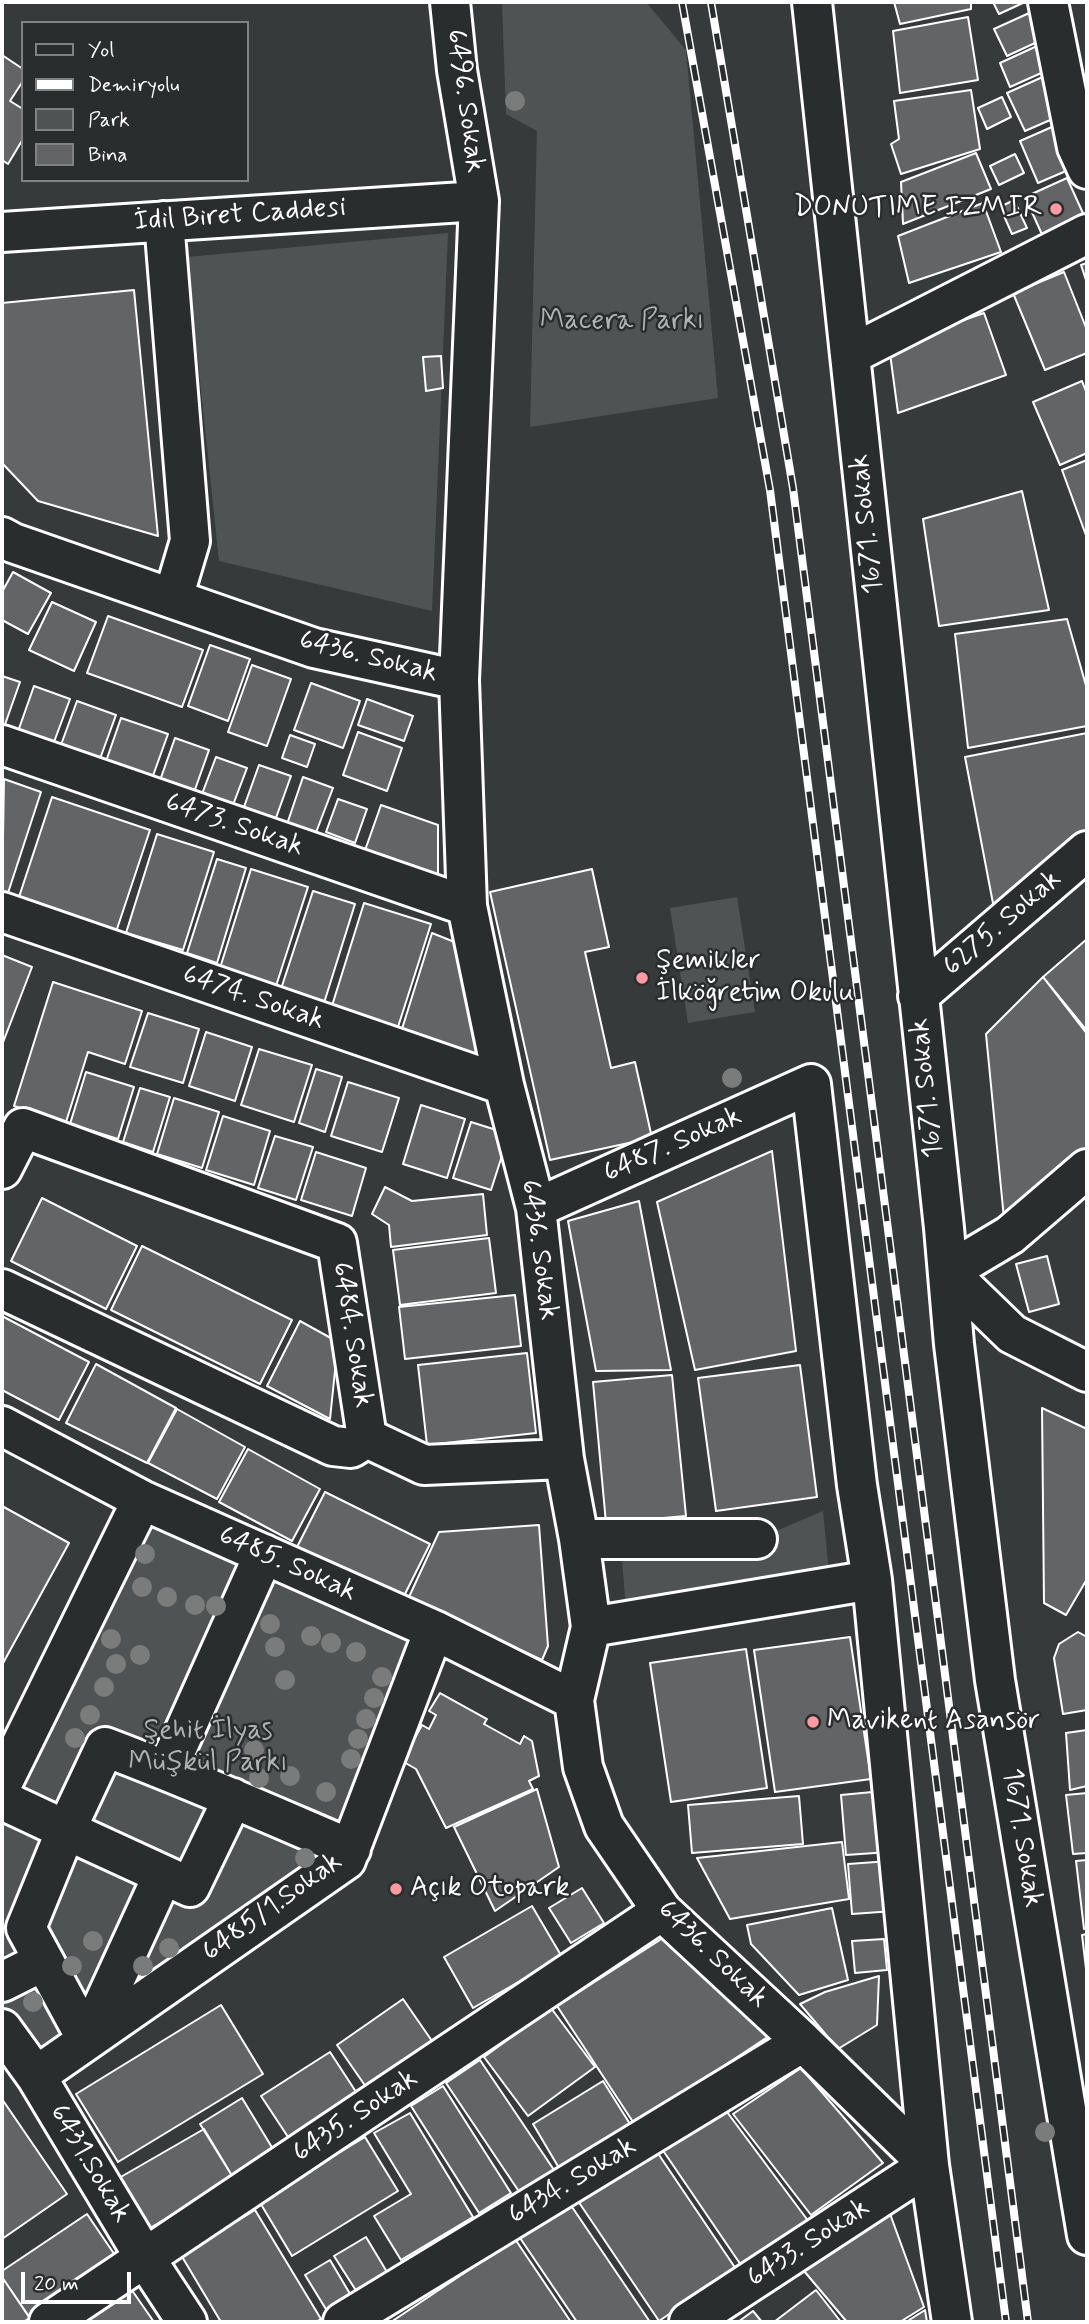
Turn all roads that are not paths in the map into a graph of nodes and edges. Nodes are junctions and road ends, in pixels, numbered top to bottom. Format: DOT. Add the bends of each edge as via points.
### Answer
graph roads {
  1 [pos="450,2"];
  2 [pos="812,2"];
  3 [pos="1048,2"];
  4 [pos="1087,169"];
  5 [pos="479,201"];
  6 [pos="164,221"];
  7 [pos="2,232"];
  8 [pos="1087,234"];
  9 [pos="850,355"];
  10 [pos="5,548"];
  11 [pos="173,598"];
  12 [pos="459,680"];
  13 [pos="2,745"];
  14 [pos="1087,851"];
  15 [pos="467,906"];
  16 [pos="2,912"];
  17 [pos="918,996"];
  18 [pos="504,1085"];
  19 [pos="2,1169"];
  20 [pos="1087,1169"];
  21 [pos="536,1208"];
  22 [pos="947,1272"];
  23 [pos="2,1289"];
  24 [pos="1087,1372"];
  25 [pos="2,1426"];
  26 [pos="367,1438"];
  27 [pos="564,1460"];
  28 [pos="142,1500"];
  29 [pos="579,1539"];
  30 [pos="757,1539"];
  31 [pos="264,1554"];
  32 [pos="872,1580"];
  33 [pos="591,1627"];
  34 [pos="434,1630"];
  35 [pos="574,1700"];
  36 [pos="167,1770"];
  37 [pos="2,1784"];
  38 [pos="233,1798"];
  39 [pos="2,1800"];
  40 [pos="66,1830"];
  41 [pos="351,1849"];
  42 [pos="163,1875"];
  43 [pos="662,1911"];
  44 [pos="44,1961"];
  45 [pos="2,1982"];
  46 [pos="2,2029"];
  47 [pos="88,2040"];
  48 [pos="803,2042"];
  49 [pos="36,2076"];
  50 [pos="1082,2164"];
  51 [pos="929,2165"];
  52 [pos="1087,2235"];
  53 [pos="145,2258"];
  54 [pos="50,2322"];
  55 [pos="187,2322"];
  56 [pos="343,2322"];
  57 [pos="689,2322"];
  58 [pos="952,2322"];
  1 -- 5 [label="street, 6496. Sokak"];
  2 -- 9 [label="street, 1671. Sokak"];
  3 -- 4 [label="street" via="1077,147"];
  5 -- 6 [label="street, İdil Biret Caddesi"];
  5 -- 12 [label="street, 6496. Sokak"];
  6 -- 7 [label="street, İdil Biret Caddesi"];
  6 -- 11 [label="street" via="190,541"];
  8 -- 9 [label="street"];
  9 -- 17 [label="street, 1671. Sokak"];
  10 -- 11 [label="street, 6436. Sokak"];
  11 -- 12 [label="street, 6436. Sokak" via="314,648"];
  12 -- 15 [label="street, 6436. Sokak"];
  13 -- 15 [label="street, 6473. Sokak"];
  14 -- 17 [label="street, 6275. Sokak"];
  15 -- 18 [label="street, 6436. Sokak"];
  16 -- 18 [label="street, 6474. Sokak"];
  17 -- 22 [label="street, 1671. Sokak"];
  18 -- 21 [label="street, 6436. Sokak"];
  19 -- 26 [label="street, 6484. Sokak" via="23,1128 337,1243"];
  20 -- 22 [label="street" via="1010,1235"];
  21 -- 27 [label="street, 6436. Sokak"];
  21 -- 32 [label="street, 6487. Sokak" via="811,1084"];
  22 -- 24 [label="street" via="1012,1334"];
  22 -- 50 [label="street, 1671. Sokak" via="995,1680"];
  23 -- 26 [label="street" via="333,1446 351,1448"];
  25 -- 28 [label="street, 6485. Sokak"];
  26 -- 27 [label="street, 6484. Sokak" via="424,1465"];
  27 -- 29 [label="street, 6436. Sokak"];
  28 -- 31 [label="street, 6485. Sokak"];
  28 -- 37 [label="street"];
  29 -- 30 [label="street"];
  29 -- 33 [label="street, 6436. Sokak"];
  31 -- 34 [label="street, 6485. Sokak"];
  31 -- 36 [label="street"];
  32 -- 33 [label="street"];
  32 -- 51 [label="street"];
  33 -- 35 [label="street, 6436. Sokak"];
  34 -- 35 [label="street, 6485. Sokak"];
  34 -- 41 [label="street, 6485/1.Sokak"];
  35 -- 43 [label="street, 6436. Sokak" via="583,1767 604,1826"];
  36 -- 38 [label="street"];
  36 -- 40 [label="street" via="105,1747"];
  38 -- 41 [label="street"];
  38 -- 42 [label="street" via="190,1887"];
  39 -- 40 [label="street"];
  40 -- 42 [label="street"];
  40 -- 44 [label="street" via="26,1928"];
  41 -- 47 [label="street, 6485/1.Sokak" via="346,1860"];
  42 -- 47 [label="street"];
  43 -- 48 [label="street, 6436. Sokak"];
  43 -- 53 [label="street, 6435. Sokak"];
  44 -- 45 [label="street"];
  44 -- 47 [label="street"];
  46 -- 49 [label="street, 6431.Sokak"];
  47 -- 49 [label="street, 6485/1.Sokak"];
  48 -- 51 [label="street, 6436. Sokak"];
  48 -- 56 [label="street, 6434. Sokak"];
  49 -- 53 [label="street, 6431.Sokak"];
  50 -- 52 [label="street, 1671. Sokak"];
  51 -- 57 [label="street, 6433. Sokak"];
  51 -- 58 [label="street"];
  53 -- 54 [label="street, 6435. Sokak"];
  53 -- 55 [label="street, 6431.Sokak"];
}
